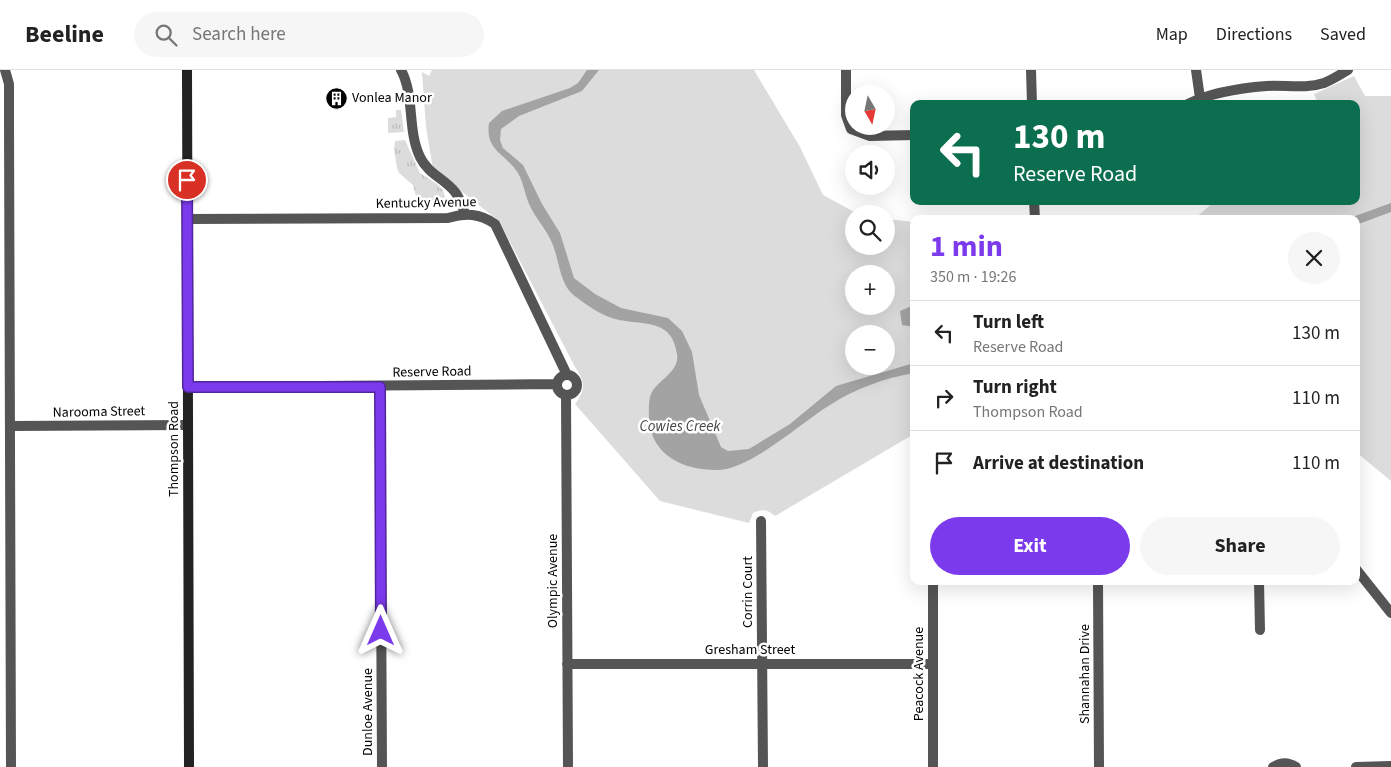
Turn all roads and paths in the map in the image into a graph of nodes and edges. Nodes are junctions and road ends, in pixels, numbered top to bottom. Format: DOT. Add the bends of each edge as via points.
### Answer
graph roads {
  1 [pos="5,70"];
  2 [pos="187,70"];
  3 [pos="401,70"];
  4 [pos="846,70"];
  5 [pos="1031,70"];
  6 [pos="1196,70"];
  7 [pos="1348,70"];
  8 [pos="1200,98"];
  9 [pos="1032,100"];
  10 [pos="1196,100"];
  11 [pos="910,135"];
  12 [pos="465,213"];
  13 [pos="187,219"];
  14 [pos="5,365"];
  15 [pos="567,375"];
  16 [pos="557,384"];
  17 [pos="188,387"];
  18 [pos="380,387"];
  19 [pos="566,394"];
  20 [pos="188,425"];
  21 [pos="11,426"];
  22 [pos="761,520"];
  23 [pos="1360,574"];
  24 [pos="933,585"];
  25 [pos="1098,585"];
  26 [pos="1259,585"];
  27 [pos="1391,613"];
  28 [pos="1260,630"];
  29 [pos="568,664"];
  30 [pos="762,664"];
  31 [pos="933,664"];
  32 [pos="1391,766"];
  33 [pos="11,767"];
  34 [pos="188,767"];
  35 [pos="382,767"];
  36 [pos="568,767"];
  37 [pos="763,767"];
  38 [pos="934,767"];
  39 [pos="1099,767"];
  40 [pos="1273,767"];
  41 [pos="1296,767"];
  42 [pos="1356,767"];
  1 -- 14 [label="street" via="9,122"];
  2 -- 13 [label="main road, Thompson Road"];
  3 -- 12 [label="street" via="420,158 427,169 454,190"];
  4 -- 11 [label="street" via="846,115 851,129 870,136"];
  5 -- 9 [label="street"];
  6 -- 8 [label="street"];
  7 -- 8 [label="street" via="1324,83 1234,90"];
  8 -- 10 [label="street"];
  12 -- 13 [label="street, Kentucky Avenue" via="448,218"];
  12 -- 15 [label="street, Kentucky Avenue" via="485,216 495,224"];
  13 -- 17 [label="main road, Thompson Road"];
  14 -- 21 [label="street"];
  15 -- 16 [label="street" via="559,378"];
  15 -- 19 [label="street" via="576,383 575,390"];
  16 -- 18 [label="street, Reserve Road"];
  16 -- 19 [label="street" via="558,390"];
  17 -- 18 [label="street, Reserve Road"];
  17 -- 20 [label="main road, Thompson Road"];
  18 -- 35 [label="street, Dunloe Avenue"];
  19 -- 29 [label="street, Olympic Avenue"];
  20 -- 21 [label="street, Narooma Street"];
  20 -- 34 [label="main road, Thompson Road"];
  21 -- 33 [label="street"];
  22 -- 30 [label="street, Corrin Court"];
  23 -- 27 [label="street"];
  24 -- 31 [label="street, Peacock Avenue"];
  25 -- 39 [label="street, Shannahan Drive"];
  26 -- 28 [label="street"];
  29 -- 30 [label="street, Gresham Street"];
  29 -- 36 [label="street, Olympic Avenue"];
  30 -- 31 [label="street, Gresham Street"];
  30 -- 37 [label="street, Corrin Court"];
  31 -- 38 [label="street, Peacock Avenue"];
  32 -- 42 [label="street"];
  40 -- 41 [label="street" via="1280,763"];
}
